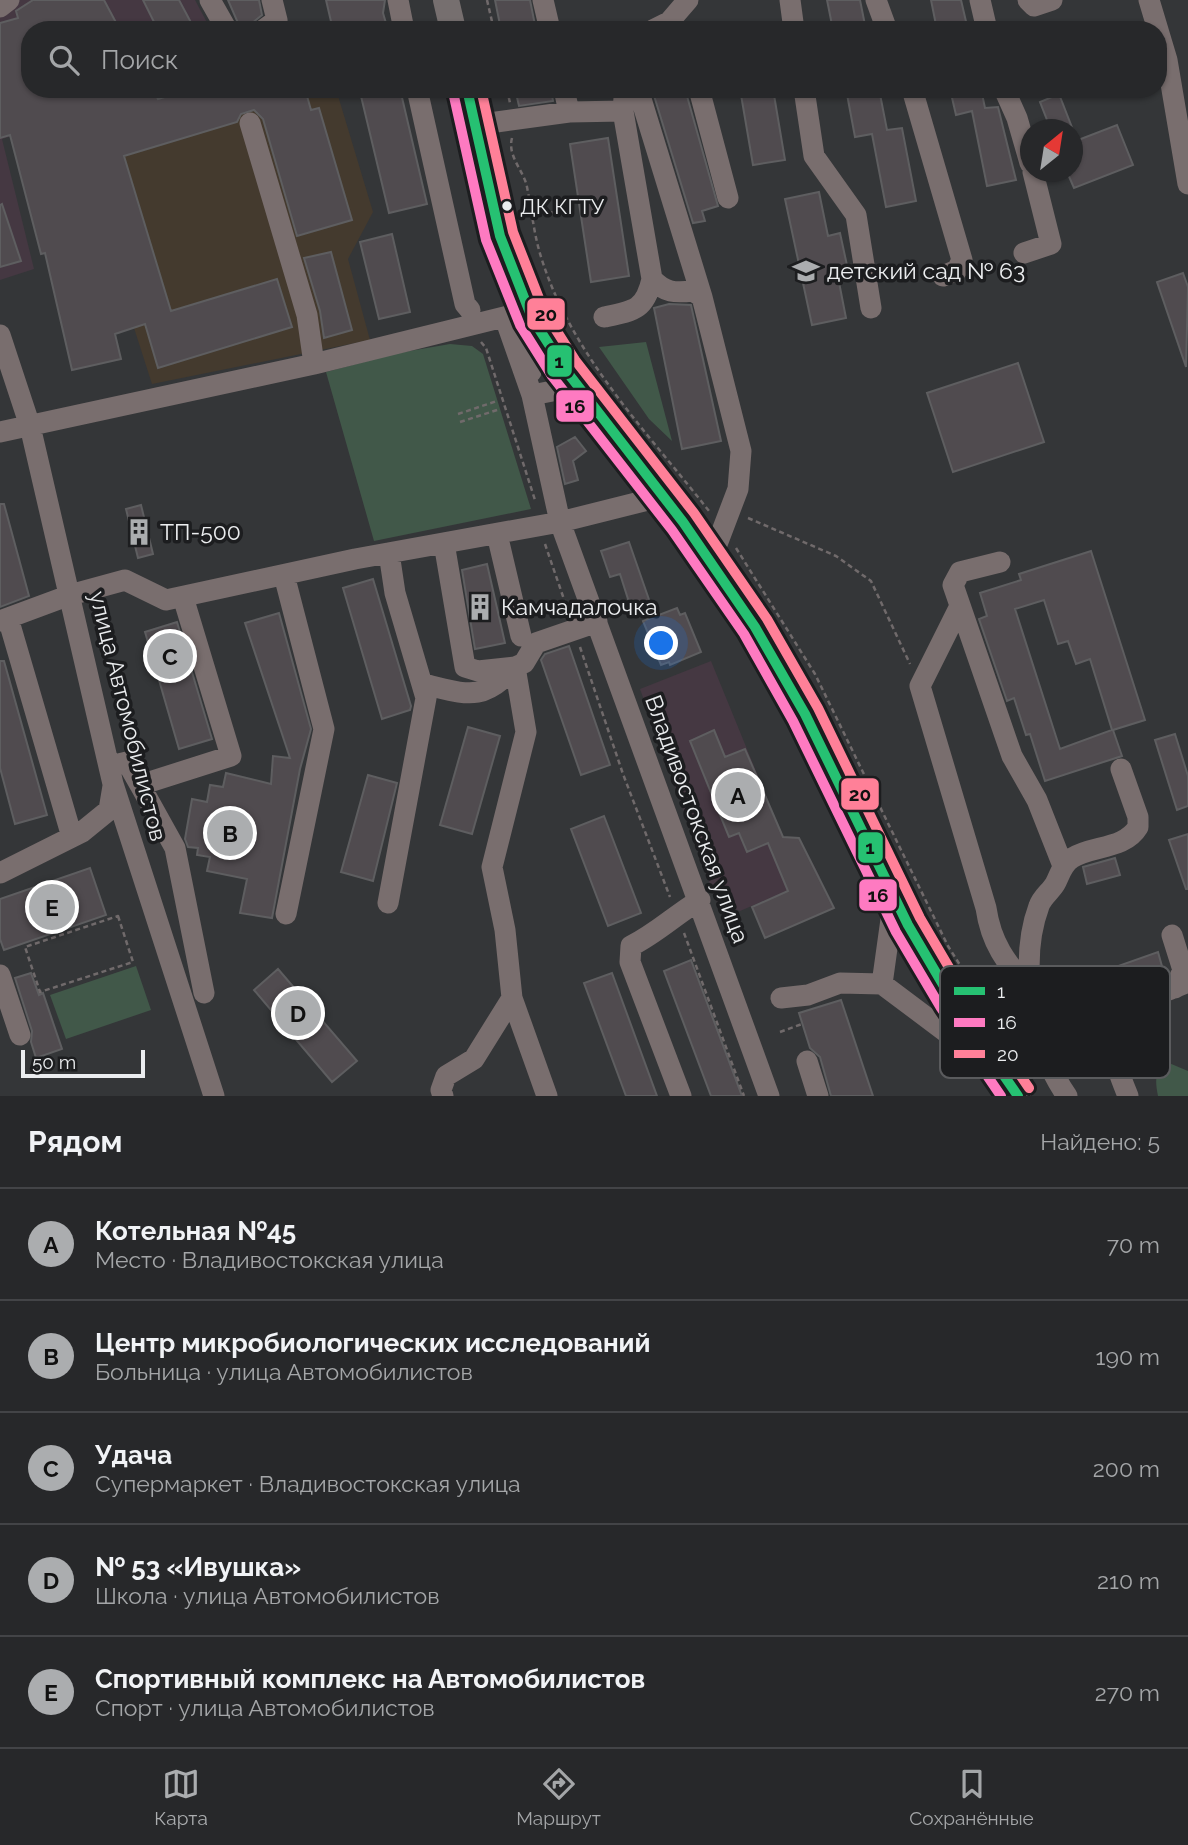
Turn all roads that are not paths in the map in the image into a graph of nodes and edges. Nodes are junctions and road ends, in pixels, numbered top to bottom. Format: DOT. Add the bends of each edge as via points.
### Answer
graph roads {
  1 [pos="9,0"];
  2 [pos="210,0"];
  3 [pos="272,0"];
  4 [pos="398,0"];
  5 [pos="446,0"];
  6 [pos="543,0"];
  7 [pos="790,0"];
  8 [pos="876,0"];
  9 [pos="980,0"];
  10 [pos="1028,0"];
  11 [pos="1052,0"];
  12 [pos="1149,0"];
  13 [pos="692,1"];
  14 [pos="0,7"];
  15 [pos="222,21"];
  16 [pos="276,21"];
  17 [pos="402,21"];
  18 [pos="451,21"];
  19 [pos="548,21"];
  20 [pos="673,21"];
  21 [pos="793,21"];
  22 [pos="884,21"];
  23 [pos="985,21"];
  24 [pos="1155,21"];
  25 [pos="1167,60"];
  26 [pos="420,98"];
  27 [pos="469,98"];
  28 [pos="566,98"];
  29 [pos="624,98"];
  30 [pos="641,98"];
  31 [pos="701,98"];
  32 [pos="805,98"];
  33 [pos="915,98"];
  34 [pos="1007,98"];
  35 [pos="623,111"];
  36 [pos="569,112"];
  37 [pos="250,123"];
  38 [pos="475,125"];
  39 [pos="1020,133"];
  40 [pos="1036,182"];
  41 [pos="1188,184"];
  42 [pos="728,198"];
  43 [pos="1024,253"];
  44 [pos="943,275"];
  45 [pos="652,279"];
  46 [pos="702,297"];
  47 [pos="872,308"];
  48 [pos="470,310"];
  49 [pos="517,314"];
  50 [pos="604,317"];
  51 [pos="0,335"];
  52 [pos="314,364"];
  53 [pos="578,386"];
  54 [pos="532,396"];
  55 [pos="30,426"];
  56 [pos="0,432"];
  57 [pos="664,496"];
  58 [pos="559,522"];
  59 [pos="497,534"];
  60 [pos="444,543"];
  61 [pos="389,552"];
  62 [pos="712,560"];
  63 [pos="1000,562"];
  64 [pos="284,575"];
  65 [pos="70,595"];
  66 [pos="183,597"];
  67 [pos="960,606"];
  68 [pos="4,619"];
  69 [pos="597,622"];
  70 [pos="522,636"];
  71 [pos="514,667"];
  72 [pos="424,684"];
  73 [pos="1121,769"];
  74 [pos="111,775"];
  75 [pos="140,785"];
  76 [pos="72,837"];
  77 [pos="1063,866"];
  78 [pos="0,873"];
  79 [pos="894,898"];
  80 [pos="700,900"];
  81 [pos="388,903"];
  82 [pos="286,914"];
  83 [pos="1172,935"];
  84 [pos="1010,966"];
  85 [pos="1030,966"];
  86 [pos="0,975"];
  87 [pos="940,981"];
  88 [pos="882,984"];
  89 [pos="1182,985"];
  90 [pos="204,993"];
  91 [pos="512,998"];
  92 [pos="781,998"];
  93 [pos="940,1028"];
  94 [pos="20,1035"];
  95 [pos="807,1061"];
  96 [pos="1005,1078"];
  97 [pos="1054,1078"];
  98 [pos="1121,1078"];
  99 [pos="214,1096"];
  100 [pos="443,1096"];
  101 [pos="547,1096"];
  102 [pos="681,1096"];
  103 [pos="769,1096"];
  104 [pos="818,1096"];
  105 [pos="1018,1096"];
  106 [pos="1067,1096"];
  107 [pos="1128,1096"];
  1 -- 14 [label="street"];
  2 -- 15 [label="street"];
  3 -- 16 [label="street"];
  4 -- 17 [label="street"];
  5 -- 18 [label="main road"];
  6 -- 19 [label="street"];
  7 -- 21 [label="street"];
  8 -- 22 [label="street"];
  9 -- 23 [label="street"];
  10 -- 11 [label="street" via="1034,6"];
  12 -- 24 [label="street"];
  13 -- 20 [label="street"];
  25 -- 41 [label="street"];
  26 -- 48 [label="street"];
  27 -- 38 [label="main road"];
  28 -- 36 [label="street"];
  29 -- 35 [label="street"];
  30 -- 46 [label="street"];
  31 -- 42 [label="street"];
  32 -- 47 [label="street" via="814,156 856,215"];
  33 -- 44 [label="street" via="962,260 957,270"];
  34 -- 39 [label="street"];
  35 -- 36 [label="street"];
  35 -- 45 [label="street"];
  36 -- 38 [label="street"];
  37 -- 52 [label="street" via="307,314"];
  38 -- 49 [label="main road"];
  40 -- 43 [label="street" via="1051,244"];
  45 -- 46 [label="street" via="660,288 675,293 693,291"];
  45 -- 50 [label="street" via="648,299 631,312"];
  46 -- 62 [label="street" via="742,468 732,512"];
  49 -- 52 [label="street"];
  49 -- 53 [label="main road"];
  49 -- 54 [label="street, Владивостокская улица"];
  51 -- 55 [label="street, улица Автомобилистов"];
  52 -- 55 [label="street"];
  53 -- 54 [label="street"];
  53 -- 57 [label="main road"];
  54 -- 58 [label="street, Владивостокская улица"];
  55 -- 56 [label="street"];
  55 -- 65 [label="street, улица Автомобилистов"];
  57 -- 58 [label="street"];
  57 -- 62 [label="main road"];
  58 -- 59 [label="street"];
  58 -- 69 [label="street, Владивостокская улица"];
  59 -- 60 [label="street"];
  59 -- 70 [label="street"];
  60 -- 61 [label="street"];
  60 -- 71 [label="street" via="465,667 478,671"];
  61 -- 64 [label="street"];
  61 -- 72 [label="street" via="395,593"];
  62 -- 79 [label="main road" via="796,696"];
  63 -- 67 [label="street" via="960,572 953,585"];
  64 -- 66 [label="street"];
  64 -- 82 [label="street" via="324,729"];
  65 -- 66 [label="street" via="124,580 166,600"];
  65 -- 68 [label="street"];
  65 -- 74 [label="street, улица Автомобилистов"];
  66 -- 75 [label="street" via="231,756"];
  67 -- 77 [label="street" via="1012,755 1037,800"];
  67 -- 84 [label="street" via="920,686 989,929"];
  68 -- 76 [label="street"];
  69 -- 71 [label="street" via="536,643 524,663"];
  69 -- 80 [label="street, Владивостокская улица"];
  71 -- 72 [label="street" via="497,686 481,692"];
  71 -- 91 [label="street" via="526,732 492,867"];
  72 -- 81 [label="street" via="426,698"];
  73 -- 77 [label="street" via="1138,827 1121,841 1072,857"];
  74 -- 75 [label="street" via="127,762"];
  74 -- 76 [label="street" via="109,810"];
  74 -- 99 [label="street, улица Автомобилистов"];
  75 -- 90 [label="street" via="175,848"];
  76 -- 78 [label="street"];
  77 -- 85 [label="street" via="1032,925"];
  79 -- 87 [label="main road"];
  79 -- 88 [label="street"];
  80 -- 102 [label="street" via="673,917 662,931 631,946 630,962"];
  80 -- 103 [label="street, Владивостокская улица"];
  83 -- 89 [label="street" via="1183,970"];
  86 -- 94 [label="street"];
  88 -- 92 [label="street" via="840,983 808,995"];
  88 -- 93 [label="street"];
  91 -- 100 [label="street" via="474,1059 446,1076"];
  91 -- 101 [label="street"];
  95 -- 104 [label="street"];
  96 -- 105 [label="main road"];
  97 -- 106 [label="street"];
  98 -- 107 [label="street"];
}
